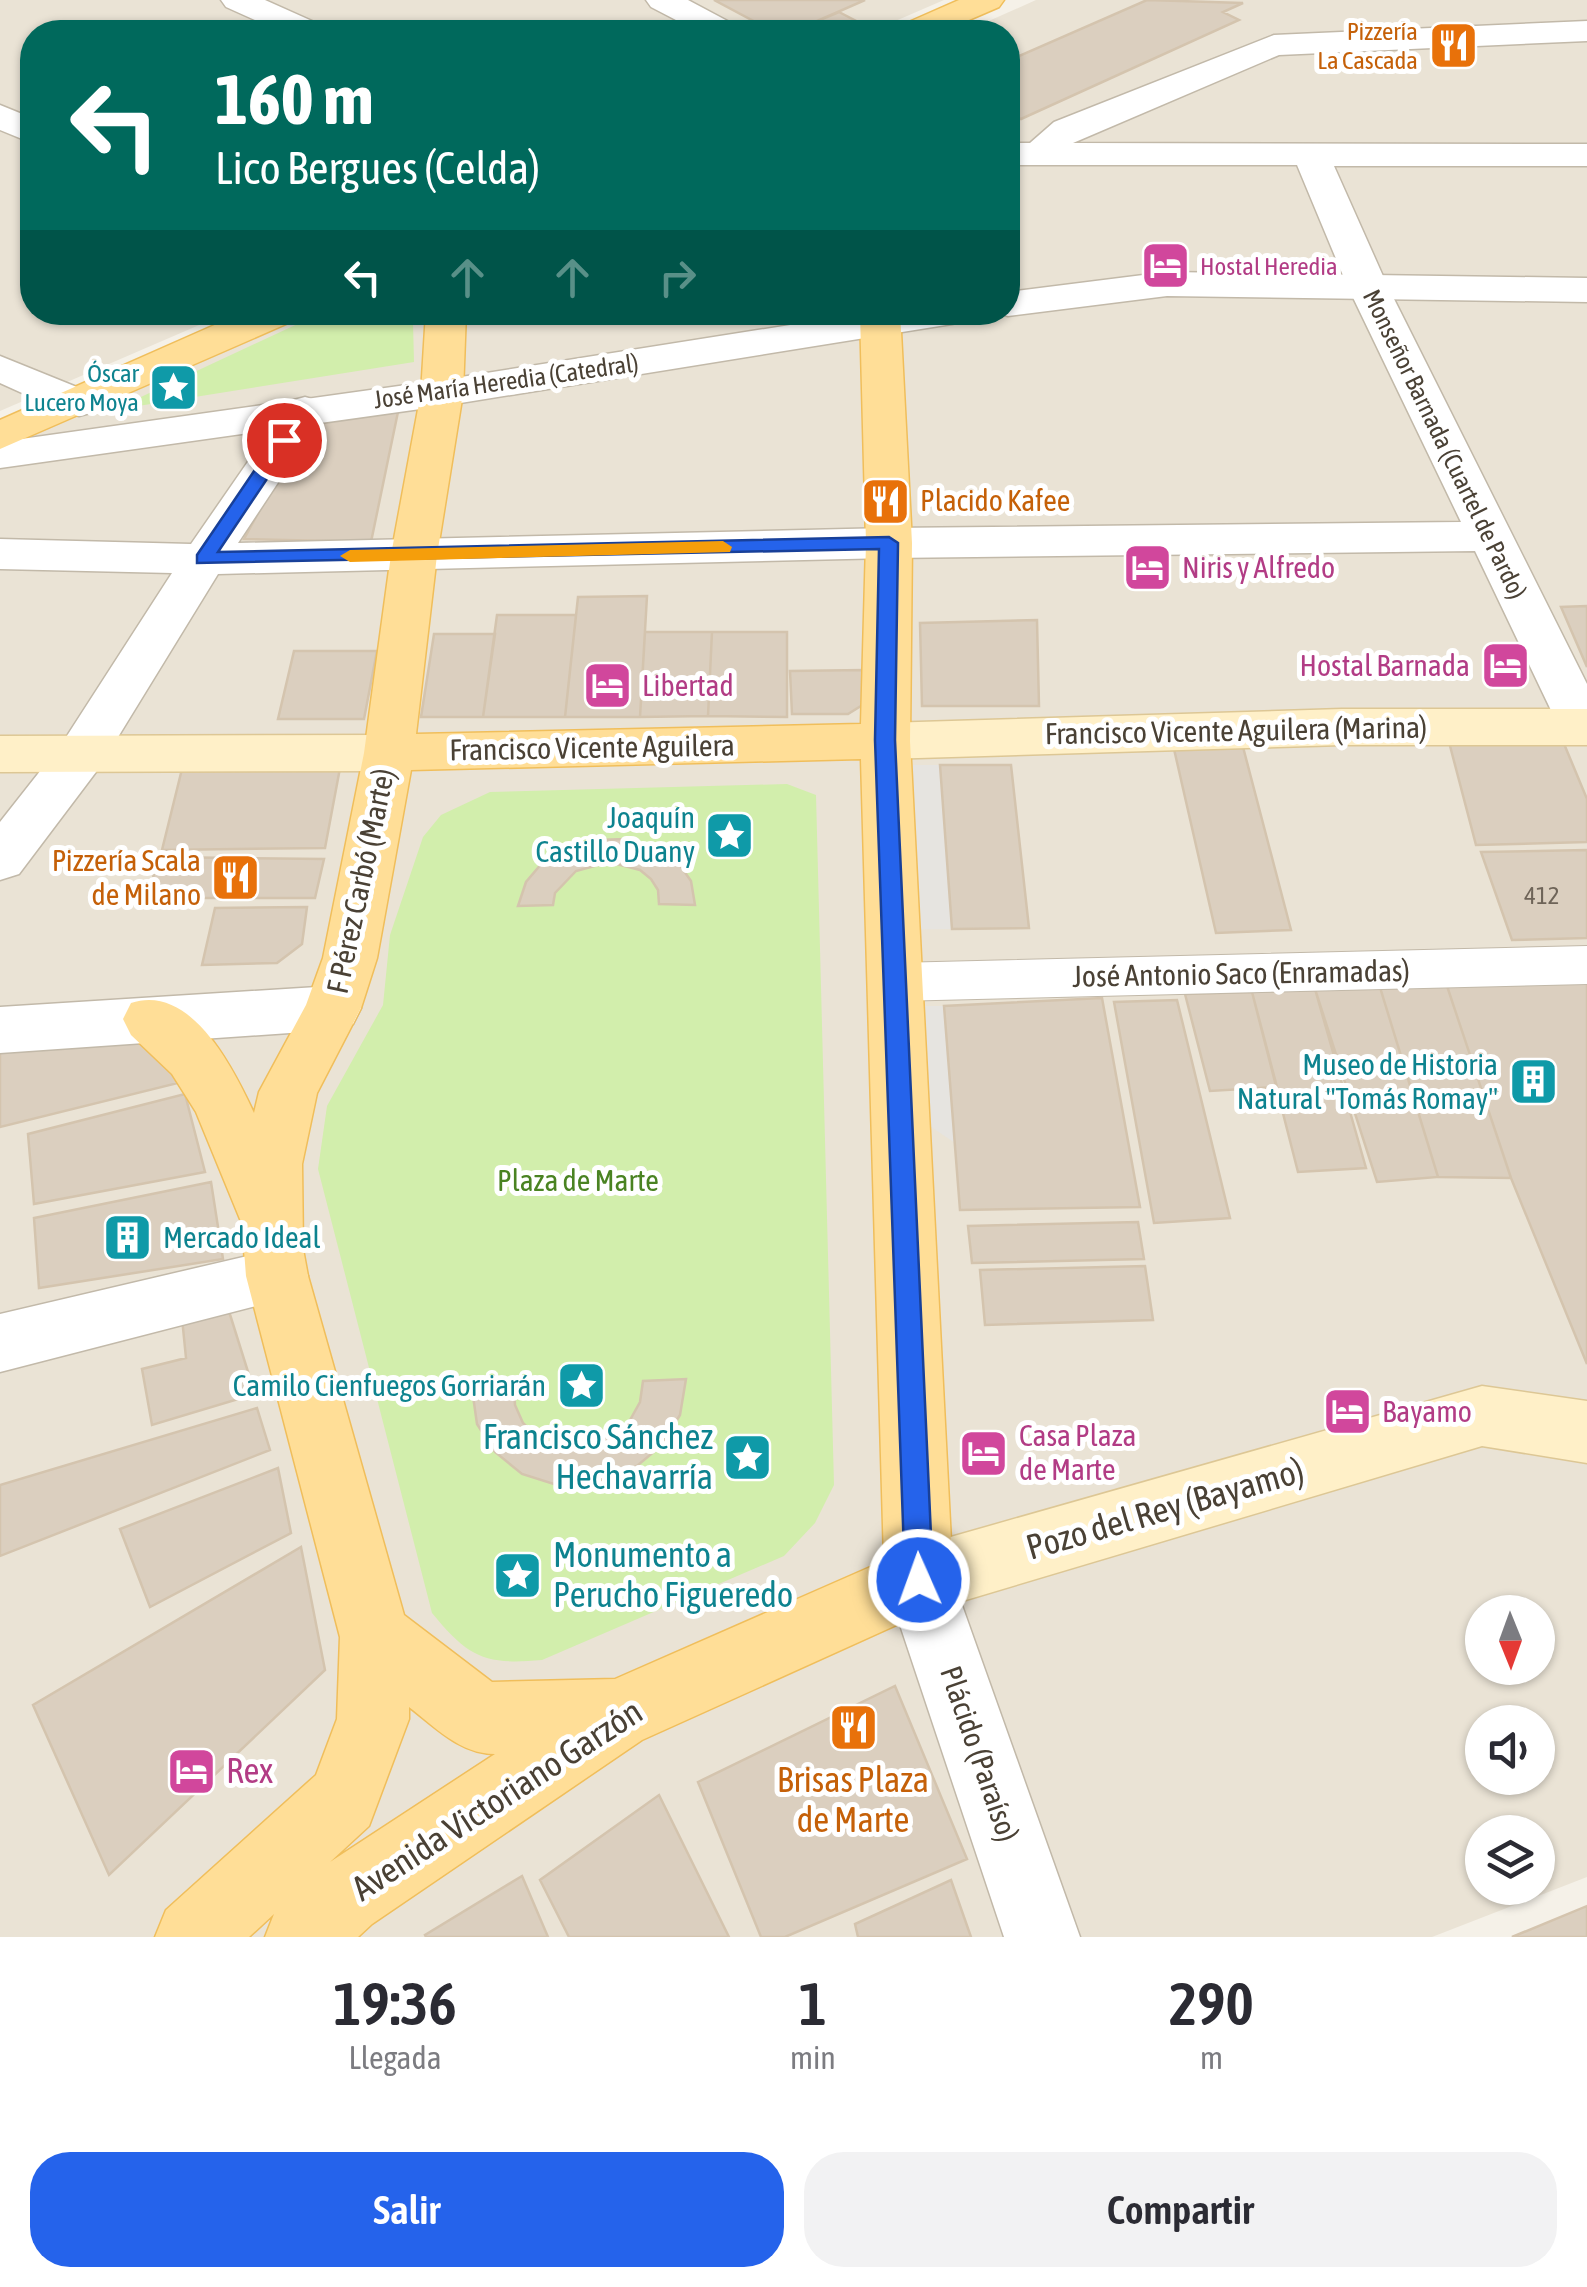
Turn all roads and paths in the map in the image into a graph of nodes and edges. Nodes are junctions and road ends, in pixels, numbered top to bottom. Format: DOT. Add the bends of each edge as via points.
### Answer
graph roads {
  1 [pos="238,0"];
  2 [pos="663,0"];
  3 [pos="987,0"];
  4 [pos="1420,12"];
  5 [pos="282,20"];
  6 [pos="700,20"];
  7 [pos="941,20"];
  8 [pos="1587,31"];
  9 [pos="1450,36"];
  10 [pos="1310,152"];
  11 [pos="1023,154"];
  12 [pos="1587,155"];
  13 [pos="1366,285"];
  14 [pos="1587,290"];
  15 [pos="1020,302"];
  16 [pos="250,325"];
  17 [pos="440,325"];
  18 [pos="840,325"];
  19 [pos="881,325"];
  20 [pos="0,368"];
  21 [pos="442,393"];
  22 [pos="79,403"];
  23 [pos="305,410"];
  24 [pos="0,436"];
  25 [pos="0,456"];
  26 [pos="1490,536"];
  27 [pos="889,543"];
  28 [pos="0,554"];
  29 [pos="414,555"];
  30 [pos="204,559"];
  31 [pos="1586,729"];
  32 [pos="885,740"];
  33 [pos="388,753"];
  34 [pos="0,754"];
  35 [pos="81,755"];
  36 [pos="0,860"];
  37 [pos="1587,966"];
  38 [pos="895,982"];
  39 [pos="333,1008"];
  40 [pos="151,1019"];
  41 [pos="0,1030"];
  42 [pos="274,1249"];
  43 [pos="0,1344"];
  44 [pos="1587,1432"];
  45 [pos="919,1580"];
  46 [pos="375,1637"];
  47 [pos="617,1714"];
  48 [pos="193,1937"];
  49 [pos="303,1937"];
  50 [pos="1042,1937"];
  1 -- 5 [label="street"];
  2 -- 6 [label="street"];
  3 -- 7 [label="main road"];
  4 -- 9 [label="street"];
  8 -- 9 [label="street"];
  9 -- 11 [label="street" via="1274,45"];
  10 -- 11 [label="street"];
  10 -- 12 [label="street"];
  10 -- 13 [label="street, Monseñor Barnada (Cuartel de Pardo)"];
  13 -- 14 [label="street"];
  13 -- 15 [label="street" via="1167,284"];
  13 -- 26 [label="street, Monseñor Barnada (Cuartel de Pardo)"];
  16 -- 22 [label="main road"];
  17 -- 21 [label="main road, F Pérez Carbó (Marte)"];
  18 -- 21 [label="street, José María Heredia (Catedral)"];
  19 -- 27 [label="main road, Plácido (Paraíso)"];
  20 -- 22 [label="street"];
  21 -- 23 [label="street, José María Heredia (Catedral)"];
  21 -- 29 [label="main road, F Pérez Carbó (Marte)"];
  22 -- 24 [label="main road"];
  23 -- 25 [label="street, José María Heredia (Catedral)"];
  23 -- 30 [label="street"];
  26 -- 27 [label="street"];
  26 -- 31 [label="street, Monseñor Barnada (Cuartel de Pardo)"];
  27 -- 29 [label="street"];
  27 -- 32 [label="main road, Plácido (Paraíso)"];
  28 -- 30 [label="street"];
  29 -- 30 [label="street"];
  29 -- 33 [label="main road, F Pérez Carbó (Marte)"];
  30 -- 35 [label="street"];
  31 -- 32 [label="main road, Francisco Vicente Aguilera (Marina)" via="1342,727"];
  32 -- 33 [label="main road, Francisco Vicente Aguilera"];
  32 -- 38 [label="main road, Plácido (Paraíso)"];
  33 -- 35 [label="main road, Francisco Vicente Aguilera"];
  33 -- 39 [label="main road, F Pérez Carbó (Marte)" via="350,958"];
  34 -- 35 [label="main road, Francisco Vicente Aguilera"];
  35 -- 36 [label="street"];
  37 -- 38 [label="street, José Antonio Saco (Enramadas)"];
  38 -- 45 [label="main road, Plácido (Paraíso)"];
  39 -- 40 [label="street"];
  39 -- 42 [label="main road, F Pérez Carbó (Marte)" via="280,1116 272,1164"];
  40 -- 41 [label="street"];
  40 -- 42 [label="main road" via="179,1038 217,1094"];
  42 -- 43 [label="street"];
  42 -- 46 [label="main road, F Pérez Carbó (Marte)"];
  44 -- 45 [label="main road, Pozo del Rey (Bayamo)" via="1482,1416"];
  45 -- 47 [label="main road, Avenida Victoriano Garzón"];
  45 -- 50 [label="street, Plácido (Paraíso)"];
  46 -- 47 [label="main road" via="481,1718"];
  46 -- 48 [label="main road" via="373,1719 343,1800"];
  47 -- 49 [label="main road, Avenida Victoriano Garzón" via="346,1897"];
}
